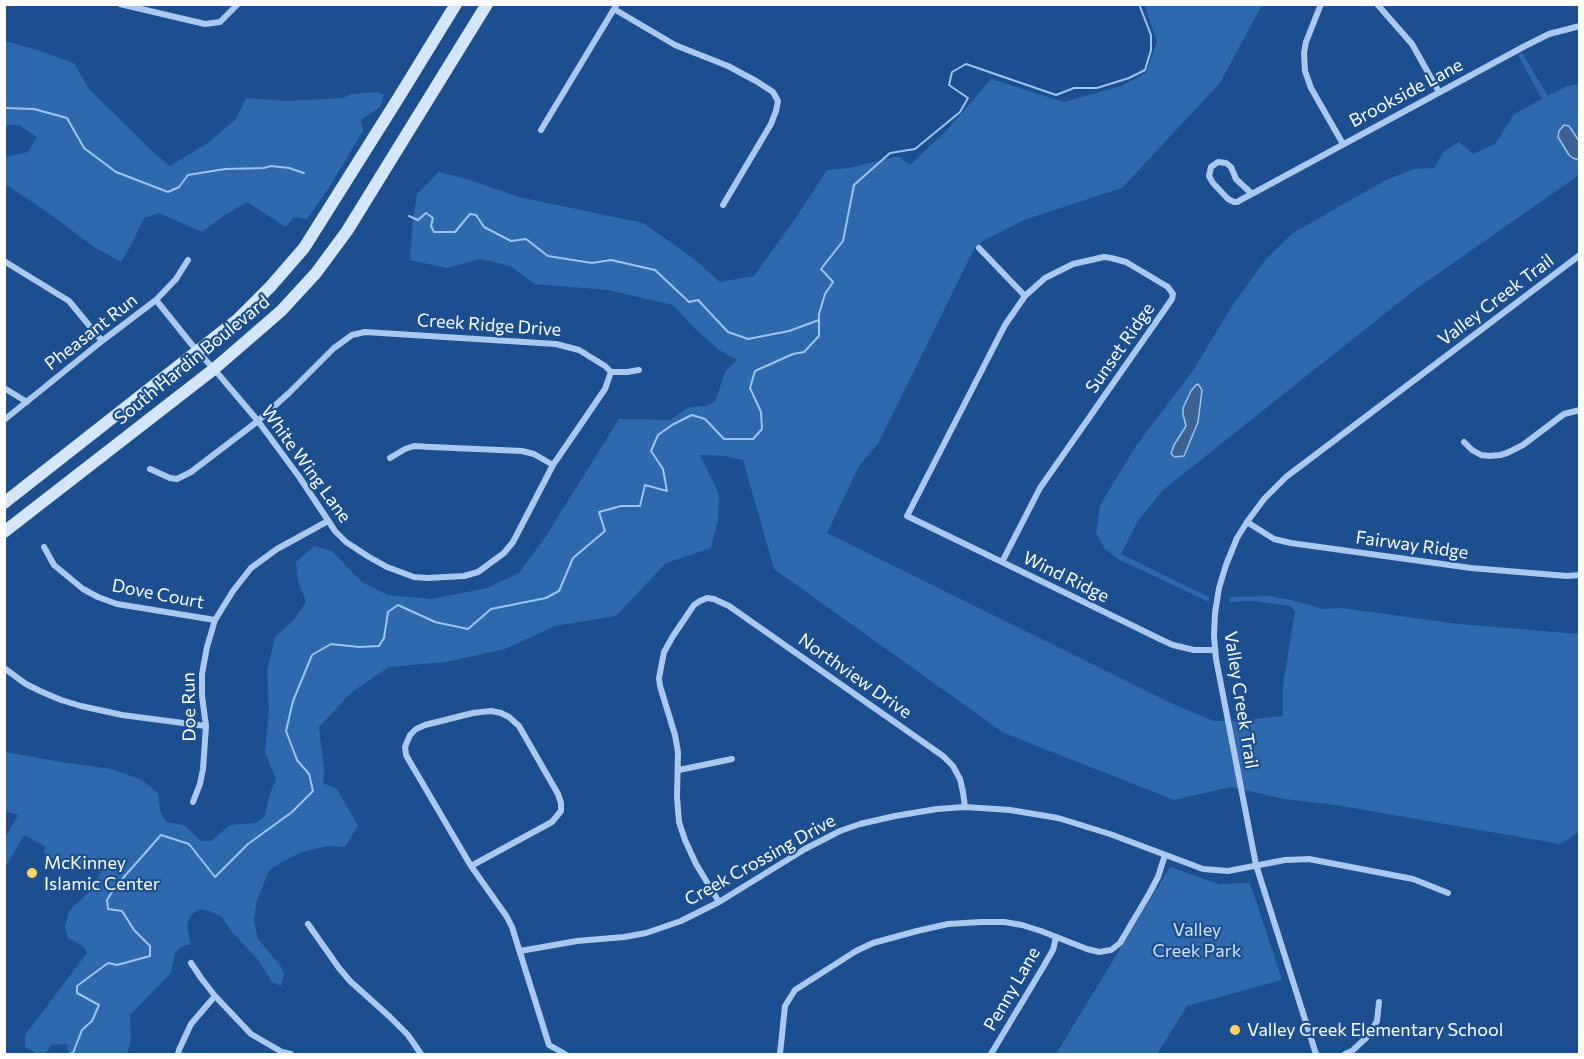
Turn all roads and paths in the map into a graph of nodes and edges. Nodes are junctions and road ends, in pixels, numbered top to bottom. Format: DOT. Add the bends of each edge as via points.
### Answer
graph roads {
  1 [pos="120,4"];
  2 [pos="238,4"];
  3 [pos="456,4"];
  4 [pos="1321,4"];
  5 [pos="1377,4"];
  6 [pos="486,5"];
  7 [pos="615,7"];
  8 [pos="1580,26"];
  9 [pos="1439,92"];
  10 [pos="541,130"];
  11 [pos="1342,144"];
  12 [pos="1251,194"];
  13 [pos="723,205"];
  14 [pos="980,248"];
  15 [pos="1580,255"];
  16 [pos="188,260"];
  17 [pos="4,261"];
  18 [pos="1025,296"];
  19 [pos="156,300"];
  20 [pos="102,340"];
  21 [pos="197,351"];
  22 [pos="214,369"];
  23 [pos="639,370"];
  24 [pos="611,372"];
  25 [pos="4,388"];
  26 [pos="27,402"];
  27 [pos="1580,410"];
  28 [pos="4,420"];
  29 [pos="258,422"];
  30 [pos="1464,442"];
  31 [pos="390,458"];
  32 [pos="553,465"];
  33 [pos="150,469"];
  34 [pos="4,503"];
  35 [pos="907,516"];
  36 [pos="328,521"];
  37 [pos="1247,522"];
  38 [pos="4,532"];
  39 [pos="44,547"];
  40 [pos="1002,562"];
  41 [pos="1580,575"];
  42 [pos="215,620"];
  43 [pos="1215,650"];
  44 [pos="4,668"];
  45 [pos="206,726"];
  46 [pos="732,759"];
  47 [pos="679,770"];
  48 [pos="193,802"];
  49 [pos="965,807"];
  50 [pos="1165,855"];
  51 [pos="1256,865"];
  52 [pos="471,866"];
  53 [pos="1448,893"];
  54 [pos="719,902"];
  55 [pos="308,924"];
  56 [pos="1056,937"];
  57 [pos="520,951"];
  58 [pos="192,963"];
  59 [pos="214,996"];
  60 [pos="1379,1002"];
  61 [pos="418,1053"];
  62 [pos="178,1054"];
  63 [pos="291,1054"];
  64 [pos="565,1054"];
  65 [pos="780,1054"];
  66 [pos="991,1054"];
  67 [pos="1316,1054"];
  68 [pos="1345,1054"];
  1 -- 2 [label="street" via="205,24 220,22"];
  3 -- 21 [label="main road, South Hardin Boulevard" via="304,248 237,320"];
  4 -- 11 [label="street" via="1306,42 1305,71"];
  5 -- 9 [label="street" via="1412,44"];
  6 -- 22 [label="main road, South Hardin Boulevard" via="333,251 281,311"];
  7 -- 10 [label="street"];
  7 -- 13 [label="street" via="675,45 756,81 778,101 771,124"];
  8 -- 9 [label="street, Brookside Lane" via="1530,43"];
  9 -- 11 [label="street, Brookside Lane"];
  11 -- 12 [label="street, Brookside Lane"];
  12 -- 12 [label="street, Brookside Lane" via="1237,202 1230,201 1210,179 1213,165 1226,163"];
  14 -- 18 [label="street"];
  15 -- 37 [label="street, Valley Creek Trail" via="1293,471 1270,492"];
  16 -- 19 [label="street, Pheasant Run"];
  17 -- 20 [label="street" via="69,301"];
  18 -- 35 [label="street, Sunset Ridge" via="1005,325"];
  18 -- 40 [label="street, Sunset Ridge" via="1054,273 1104,257 1134,266 1168,287 1173,296 1040,488"];
  19 -- 20 [label="street, Pheasant Run"];
  19 -- 21 [label="street, White Wing Lane"];
  20 -- 26 [label="street, Pheasant Run"];
  21 -- 22 [label="street, White Wing Lane"];
  21 -- 34 [label="main road, South Hardin Boulevard"];
  22 -- 29 [label="street, White Wing Lane"];
  22 -- 38 [label="main road, South Hardin Boulevard"];
  23 -- 24 [label="street"];
  24 -- 29 [label="street, Creek Ridge Drive" via="579,350 556,344 365,332 352,335 334,348"];
  24 -- 32 [label="street, White Wing Lane" via="605,389"];
  25 -- 26 [label="street"];
  26 -- 28 [label="street, Pheasant Run"];
  27 -- 30 [label="street" via="1564,414 1523,444 1500,455 1481,455"];
  29 -- 33 [label="street" via="182,477 170,478"];
  29 -- 36 [label="street, White Wing Lane"];
  31 -- 32 [label="street" via="414,446 522,451"];
  32 -- 36 [label="street, White Wing Lane" via="504,554 478,572 464,576 428,578 402,574 346,542"];
  35 -- 40 [label="street, Wind Ridge"];
  36 -- 42 [label="street, Doe Run" via="277,549 252,568"];
  37 -- 41 [label="street, Fairway Ridge" via="1291,543 1471,568"];
  37 -- 43 [label="street, Valley Creek Trail" via="1231,550 1219,588"];
  39 -- 42 [label="street, Dove Court" via="54,565 98,597 117,604"];
  40 -- 43 [label="street, Wind Ridge" via="1173,645"];
  42 -- 45 [label="street, Doe Run" via="202,674"];
  43 -- 51 [label="street, Valley Creek Trail"];
  44 -- 45 [label="street" via="26,684 71,703 122,715"];
  45 -- 48 [label="street, Doe Run" via="203,769"];
  46 -- 47 [label="street"];
  47 -- 49 [label="street, Northview Drive" via="675,735 660,686 660,666 687,614 707,598 729,606 943,756 960,779"];
  47 -- 54 [label="street" via="679,822 696,864"];
  49 -- 50 [label="street, Creek Crossing Drive" via="1058,818"];
  49 -- 54 [label="street, Creek Crossing Drive" via="895,816 840,831"];
  50 -- 51 [label="street, Creek Crossing Drive" via="1217,872"];
  50 -- 56 [label="street" via="1149,894 1120,943 1111,950 1099,952"];
  51 -- 53 [label="street, Creek Crossing Drive" via="1285,860 1320,861 1413,879"];
  51 -- 67 [label="street, Valley Creek Trail"];
  52 -- 52 [label="street" via="406,755 405,747 410,735 425,725 491,711 509,717 519,726 558,794 561,811 552,822"];
  52 -- 57 [label="street" via="507,917"];
  54 -- 57 [label="street, Creek Crossing Drive" via="646,933"];
  55 -- 61 [label="street" via="350,981 408,1035"];
  56 -- 65 [label="street" via="1022,925 981,922 948,924 873,943 795,990 785,1006"];
  56 -- 66 [label="street, Penny Lane" via="1053,950"];
  57 -- 64 [label="street" via="549,1045"];
  58 -- 59 [label="street"];
  59 -- 62 [label="street" via="191,1024"];
  59 -- 63 [label="street" via="250,1034"];
  60 -- 68 [label="street" via="1372,1030"];
}
